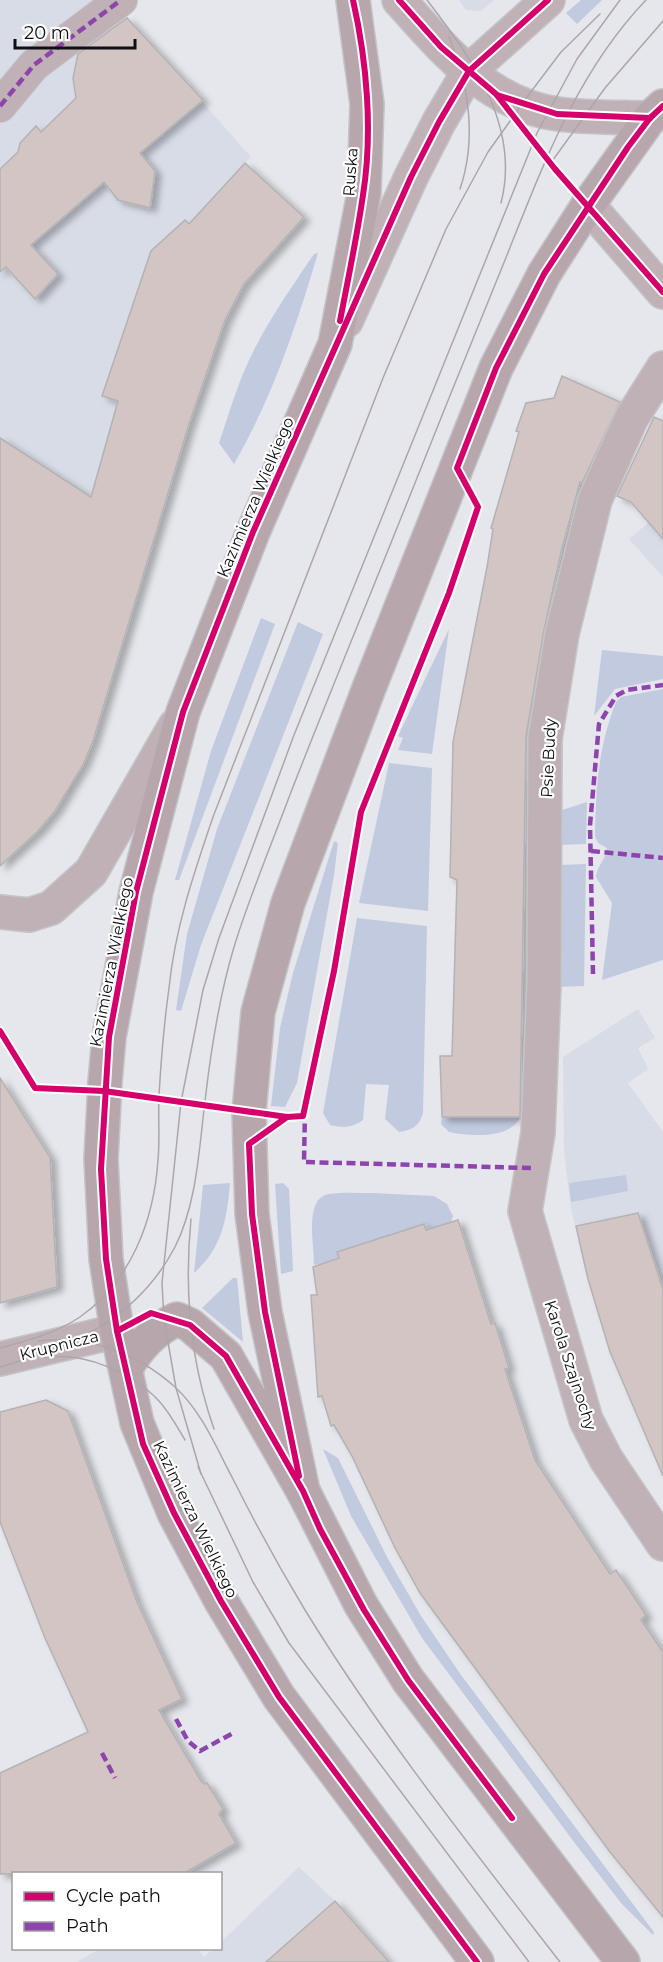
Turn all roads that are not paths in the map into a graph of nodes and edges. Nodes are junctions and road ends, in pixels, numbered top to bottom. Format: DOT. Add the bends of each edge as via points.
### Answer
graph roads {
  1 [pos="121,0"];
  2 [pos="353,0"];
  3 [pos="399,0"];
  4 [pos="548,0"];
  5 [pos="469,71"];
  6 [pos="0,106"];
  7 [pos="656,112"];
  8 [pos="588,205"];
  9 [pos="663,292"];
  10 [pos="335,344"];
  11 [pos="663,368"];
  12 [pos="183,712"];
  13 [pos="0,912"];
  14 [pos="531,1168"];
  15 [pos="117,1331"];
  16 [pos="0,1359"];
  17 [pos="126,1368"];
  18 [pos="303,1491"];
  19 [pos="663,1544"];
  20 [pos="477,1962"];
  21 [pos="623,1962"];
  1 -- 6 [label="street" via="34,65"];
  2 -- 10 [label="main road, Ruska" via="367,104 364,185"];
  3 -- 5 [label="street"];
  4 -- 5 [label="street, Kazimierza Wielkiego"];
  5 -- 7 [label="street" via="496,94 557,114"];
  5 -- 10 [label="street, Kazimierza Wielkiego" via="418,161"];
  7 -- 8 [label="main road"];
  8 -- 9 [label="street"];
  8 -- 18 [label="main road" via="528,302 496,368 288,903 258,1012 249,1112 252,1214 265,1312"];
  10 -- 12 [label="main road, Kazimierza Wielkiego" via="253,532"];
  11 -- 14 [label="street, Psie Budy" via="631,419 595,500 562,634 545,739 544,983 538,1133"];
  12 -- 13 [label="street" via="91,872 51,908 28,915"];
  12 -- 15 [label="main road, Kazimierza Wielkiego" via="136,892 109,1037 101,1169 106,1259"];
  14 -- 19 [label="street, Karola Szajnochy" via="525,1211 586,1420 606,1460"];
  15 -- 16 [label="street, Krupnicza"];
  15 -- 17 [label="main road, Kazimierza Wielkiego"];
  17 -- 18 [label="main road" via="137,1350 163,1326 177,1319 190,1325 226,1356"];
  17 -- 20 [label="main road, Kazimierza Wielkiego" via="144,1444 174,1513 232,1620 279,1697"];
  18 -- 21 [label="main road" via="361,1605 408,1680"];
}
